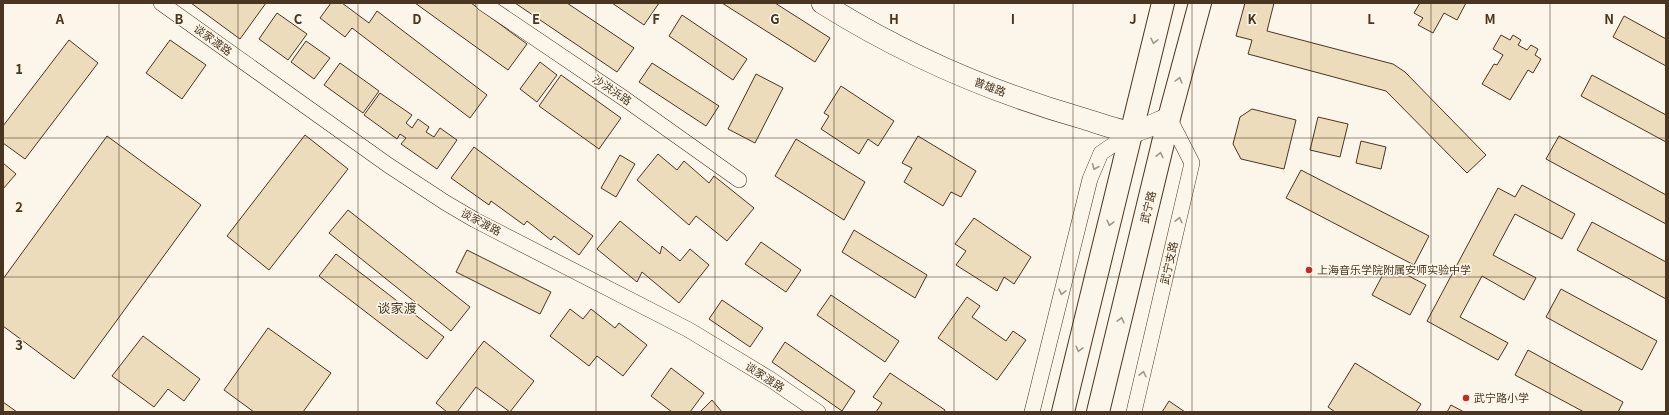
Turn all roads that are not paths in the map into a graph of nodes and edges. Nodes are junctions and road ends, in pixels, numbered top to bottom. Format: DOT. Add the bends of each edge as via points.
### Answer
graph roads {
  1 [pos="161,3"];
  2 [pos="483,3"];
  3 [pos="822,3"];
  4 [pos="1163,3"];
  5 [pos="1200,3"];
  6 [pos="1169,118"];
  7 [pos="1132,132"];
  8 [pos="739,180"];
  9 [pos="818,412"];
  10 [pos="1032,412"];
  11 [pos="1063,412"];
  12 [pos="1098,412"];
  13 [pos="1134,412"];
  1 -- 9 [label="street, 谈家渡路" via="440,200 689,330 770,379"];
  2 -- 8 [label="street, 沙洪浜路" via="637,107"];
  3 -- 7 [label="main road, 普雄路" via="912,53 970,79 1062,112"];
  4 -- 7 [label="main road, one-way"];
  6 -- 5 [label="main road, 武宁路, one-way"];
  6 -- 7 [label="main road"];
  12 -- 6 [label="main road, 武宁路, one-way"];
  13 -- 6 [label="street, 武宁支路, one-way" via="1192,163"];
  7 -- 10 [label="street, one-way" via="1101,154 1090,179"];
  7 -- 11 [label="main road, one-way"];
}
